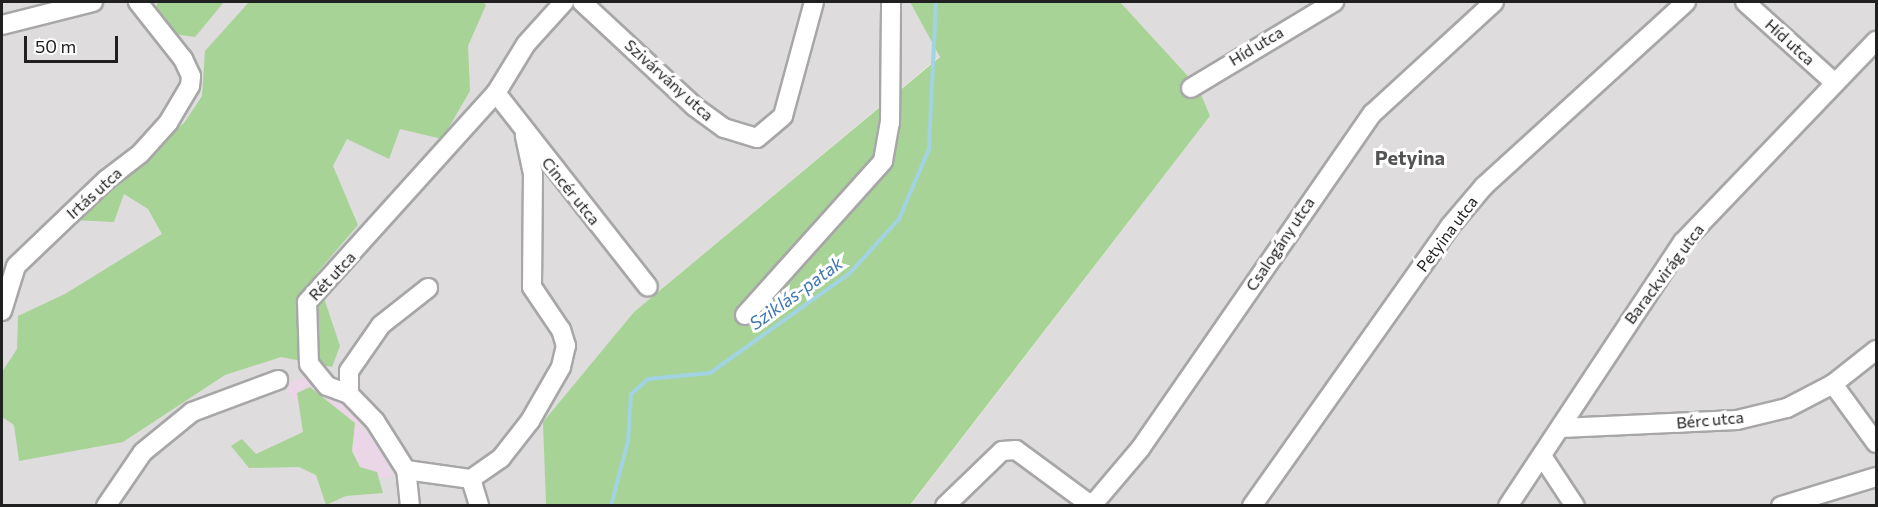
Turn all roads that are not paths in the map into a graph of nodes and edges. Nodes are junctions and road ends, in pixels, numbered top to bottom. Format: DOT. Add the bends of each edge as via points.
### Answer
graph roads {
  1 [pos="93,2"];
  2 [pos="138,2"];
  3 [pos="564,2"];
  4 [pos="582,2"];
  5 [pos="814,2"];
  6 [pos="891,2"];
  7 [pos="1494,2"];
  8 [pos="1686,2"];
  9 [pos="1745,2"];
  10 [pos="1329,6"];
  11 [pos="2,25"];
  12 [pos="1305,32"];
  13 [pos="1876,41"];
  14 [pos="1834,82"];
  15 [pos="1191,88"];
  16 [pos="496,93"];
  17 [pos="525,135"];
  18 [pos="648,287"];
  19 [pos="428,288"];
  20 [pos="2,311"];
  21 [pos="745,315"];
  22 [pos="1876,350"];
  23 [pos="279,380"];
  24 [pos="1833,384"];
  25 [pos="349,394"];
  26 [pos="1561,428"];
  27 [pos="1876,443"];
  28 [pos="1542,456"];
  29 [pos="406,470"];
  30 [pos="1876,477"];
  31 [pos="471,479"];
  32 [pos="106,506"];
  33 [pos="410,506"];
  34 [pos="479,506"];
  35 [pos="945,506"];
  36 [pos="1252,506"];
  37 [pos="1508,506"];
  38 [pos="1575,506"];
  39 [pos="1781,506"];
  1 -- 11 [label="street"];
  2 -- 20 [label="street, Irtás utca" via="191,76 168,123 140,154 106,180 16,266 7,284"];
  3 -- 16 [label="street, Rét utca" via="526,44"];
  4 -- 5 [label="street, Szivárvány utca" via="695,106 724,128 757,138 783,116"];
  6 -- 21 [label="street" via="890,123 883,161"];
  7 -- 35 [label="street, Csalogány utca" via="1373,113 1140,449 1095,502 1088,503 1016,450 1002,451"];
  8 -- 36 [label="street, Petyina utca" via="1477,194"];
  9 -- 14 [label="street, Híd utca"];
  10 -- 12 [label="street, Híd utca"];
  10 -- 15 [label="street, Híd utca" via="1301,18"];
  13 -- 14 [label="street, Barackvirág utca"];
  14 -- 26 [label="street, Barackvirág utca" via="1683,242"];
  16 -- 17 [label="street, Cincér utca"];
  16 -- 25 [label="street, Rét utca" via="307,302 309,364 327,386"];
  17 -- 18 [label="street, Cincér utca"];
  17 -- 31 [label="street" via="533,174 532,287 561,330 566,346 561,367 530,421 501,458"];
  19 -- 25 [label="street" via="381,325 350,371"];
  22 -- 24 [label="street, Bérc utca"];
  23 -- 32 [label="street" via="192,412 143,452"];
  24 -- 26 [label="street, Bérc utca" via="1787,408 1737,420"];
  24 -- 27 [label="street"];
  25 -- 29 [label="street, Rét utca" via="375,421"];
  26 -- 28 [label="street, Barackvirág utca"];
  28 -- 37 [label="street, Barackvirág utca"];
  28 -- 38 [label="street"];
  29 -- 31 [label="street"];
  29 -- 33 [label="street, Rét utca"];
  30 -- 39 [label="street"];
  31 -- 34 [label="street"];
}
